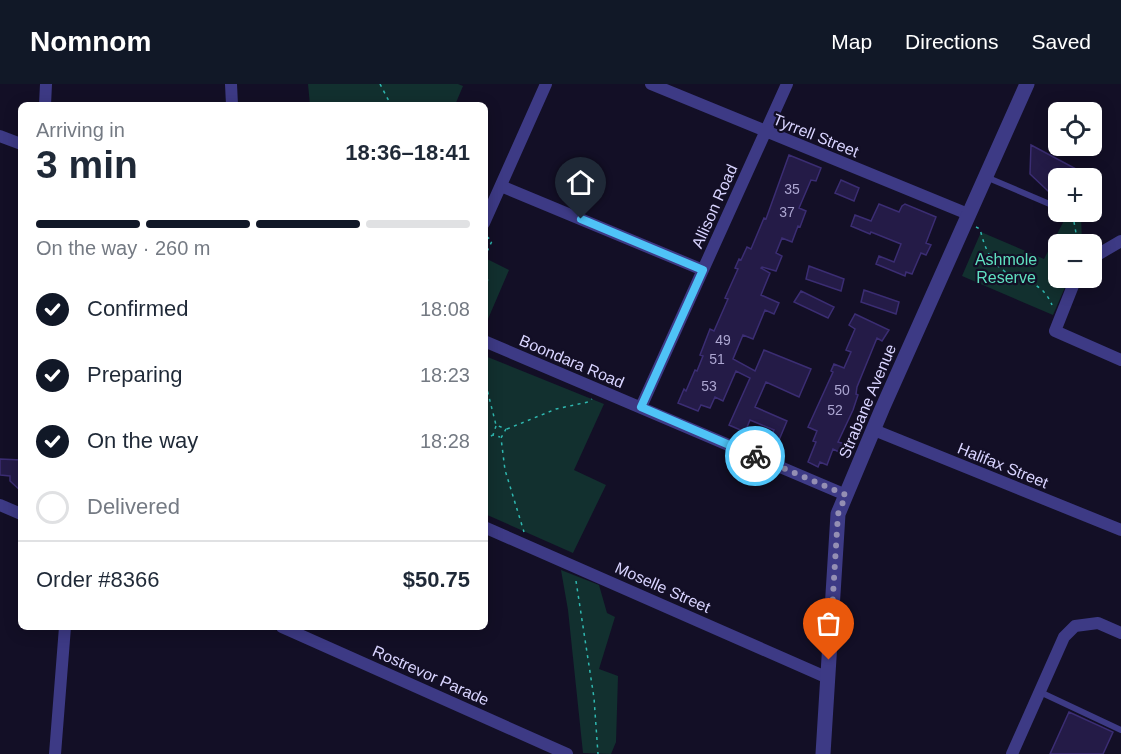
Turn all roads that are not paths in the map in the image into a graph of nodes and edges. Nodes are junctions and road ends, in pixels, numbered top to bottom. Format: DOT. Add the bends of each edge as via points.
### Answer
graph roads {
  1 [pos="46,84"];
  2 [pos="231,84"];
  3 [pos="546,84"];
  4 [pos="651,84"];
  5 [pos="787,84"];
  6 [pos="1027,84"];
  7 [pos="45,102"];
  8 [pos="232,102"];
  9 [pos="765,132"];
  10 [pos="0,136"];
  11 [pos="18,143"];
  12 [pos="986,177"];
  13 [pos="501,186"];
  14 [pos="1048,203"];
  15 [pos="488,214"];
  16 [pos="966,218"];
  17 [pos="1121,241"];
  18 [pos="1102,252"];
  19 [pos="703,270"];
  20 [pos="1072,288"];
  21 [pos="488,344"];
  22 [pos="1121,360"];
  23 [pos="641,407"];
  24 [pos="874,430"];
  25 [pos="846,495"];
  26 [pos="0,505"];
  27 [pos="18,513"];
  28 [pos="488,529"];
  29 [pos="1121,530"];
  30 [pos="65,630"];
  31 [pos="289,630"];
  32 [pos="1121,633"];
  33 [pos="828,678"];
  34 [pos="1040,692"];
  35 [pos="1121,729"];
  36 [pos="55,754"];
  37 [pos="567,754"];
  38 [pos="823,754"];
  39 [pos="1012,754"];
  1 -- 7 [label="street"];
  2 -- 8 [label="street"];
  3 -- 13 [label="street"];
  4 -- 9 [label="street, Tyrrell Street"];
  5 -- 9 [label="street, Allison Road"];
  6 -- 12 [label="street, Strabane Avenue"];
  9 -- 16 [label="street, Tyrrell Street"];
  9 -- 19 [label="street, Allison Road"];
  10 -- 11 [label="street"];
  12 -- 14 [label="lane"];
  12 -- 16 [label="street, Strabane Avenue"];
  13 -- 15 [label="street"];
  13 -- 19 [label="street"];
  16 -- 24 [label="street, Strabane Avenue"];
  17 -- 18 [label="street"];
  19 -- 23 [label="street, Allison Road"];
  20 -- 22 [label="street" via="1055,331"];
  21 -- 23 [label="street, Boondara Road"];
  23 -- 25 [label="street, Boondara Road"];
  24 -- 25 [label="street, Strabane Avenue"];
  24 -- 29 [label="street, Halifax Street"];
  25 -- 33 [label="street, Strabane Avenue" via="838,514"];
  26 -- 27 [label="street"];
  28 -- 33 [label="street, Moselle Street"];
  30 -- 36 [label="street"];
  31 -- 37 [label="street, Rostrevor Parade"];
  32 -- 34 [label="street" via="1098,623 1075,626 1064,637"];
  33 -- 38 [label="street, Strabane Avenue"];
  34 -- 35 [label="lane"];
  34 -- 39 [label="street"];
}
